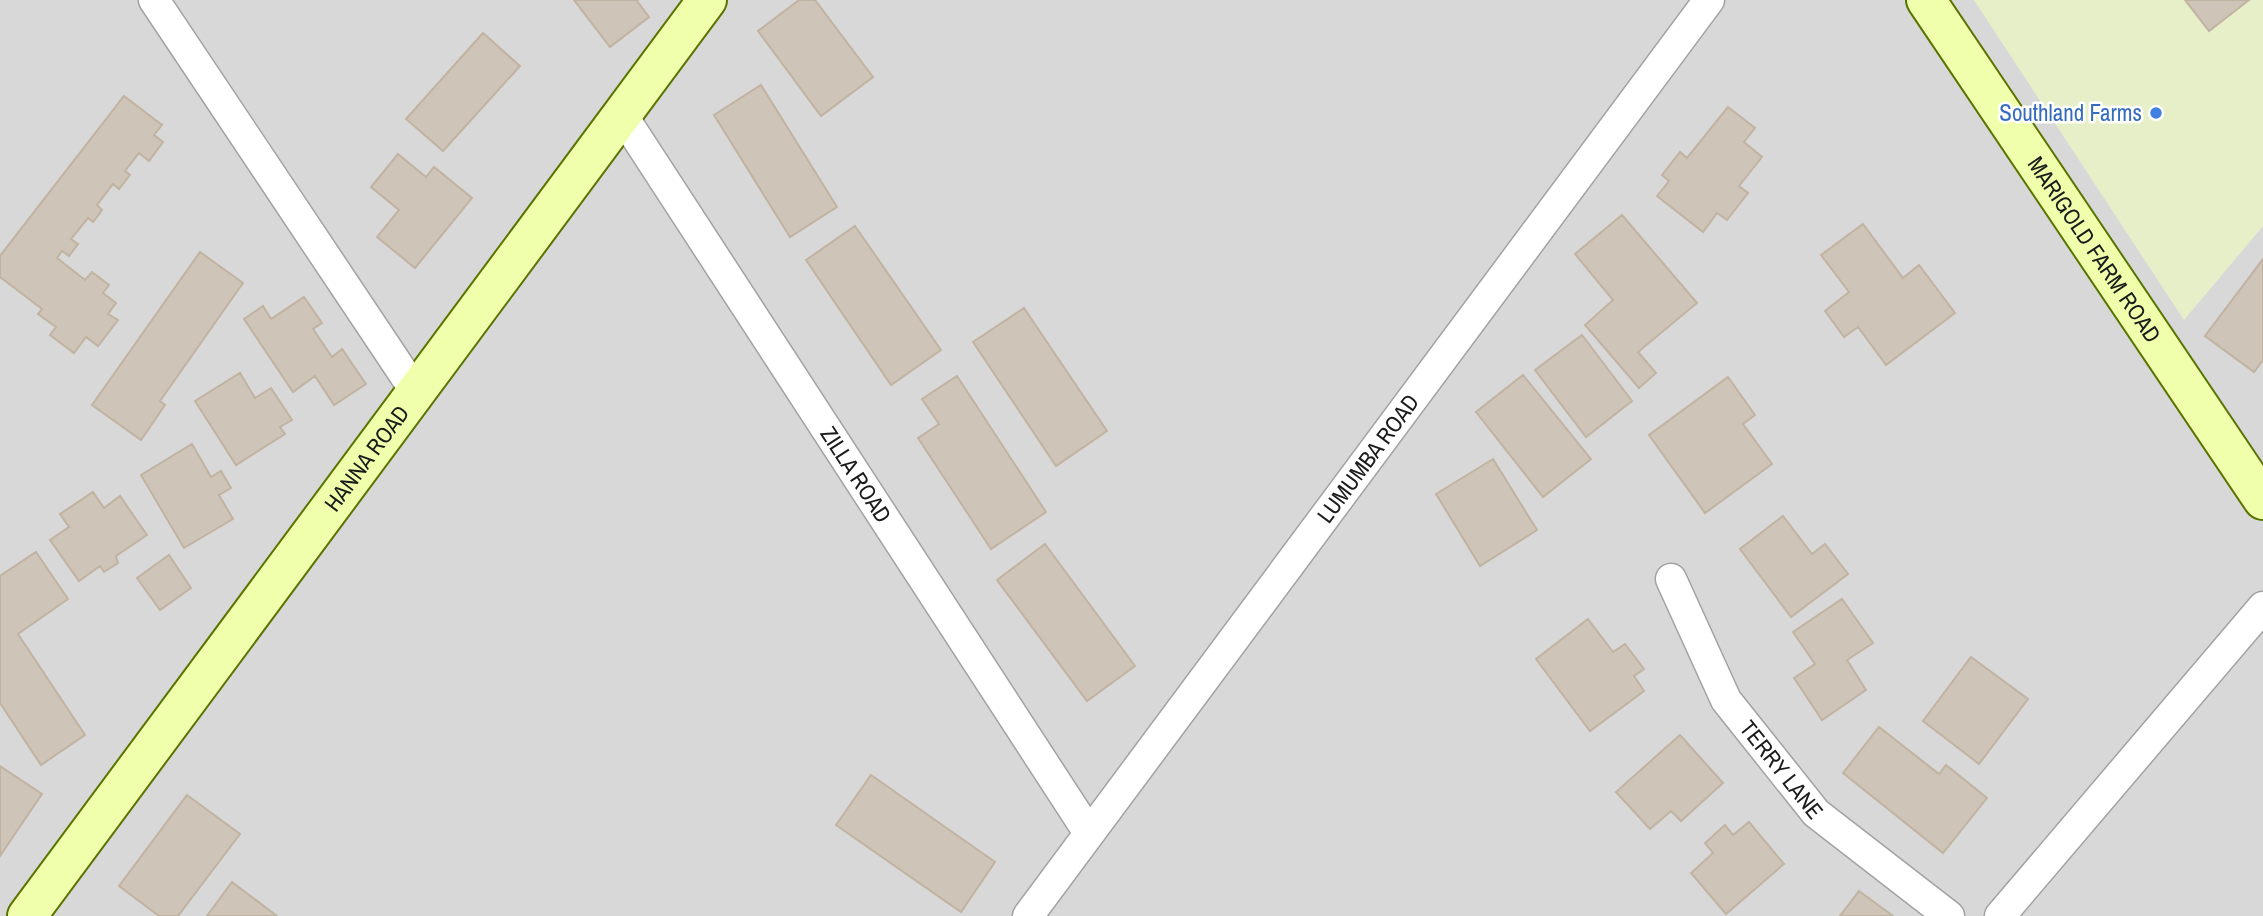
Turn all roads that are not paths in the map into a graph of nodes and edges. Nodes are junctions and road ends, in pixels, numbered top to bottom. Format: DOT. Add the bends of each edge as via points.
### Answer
graph roads {
  1 [pos="154,0"];
  2 [pos="707,0"];
  3 [pos="1709,0"];
  4 [pos="1926,0"];
  5 [pos="622,115"];
  6 [pos="416,392"];
  7 [pos="2263,500"];
  8 [pos="1671,579"];
  9 [pos="2263,607"];
  10 [pos="1089,833"];
  11 [pos="27,916"];
  12 [pos="1028,916"];
  13 [pos="1949,916"];
  14 [pos="2000,916"];
  1 -- 6 [label="street"];
  2 -- 5 [label="street, HANNA ROAD"];
  3 -- 10 [label="street, LUMUMBA ROAD"];
  4 -- 7 [label="street, MARIGOLD FARM ROAD"];
  5 -- 6 [label="street, HANNA ROAD"];
  5 -- 10 [label="street, ZILLA ROAD"];
  6 -- 11 [label="street, HANNA ROAD"];
  8 -- 13 [label="street, TERRY LANE" via="1726,700 1816,813"];
  9 -- 14 [label="street"];
  10 -- 12 [label="street, LUMUMBA ROAD"];
}
